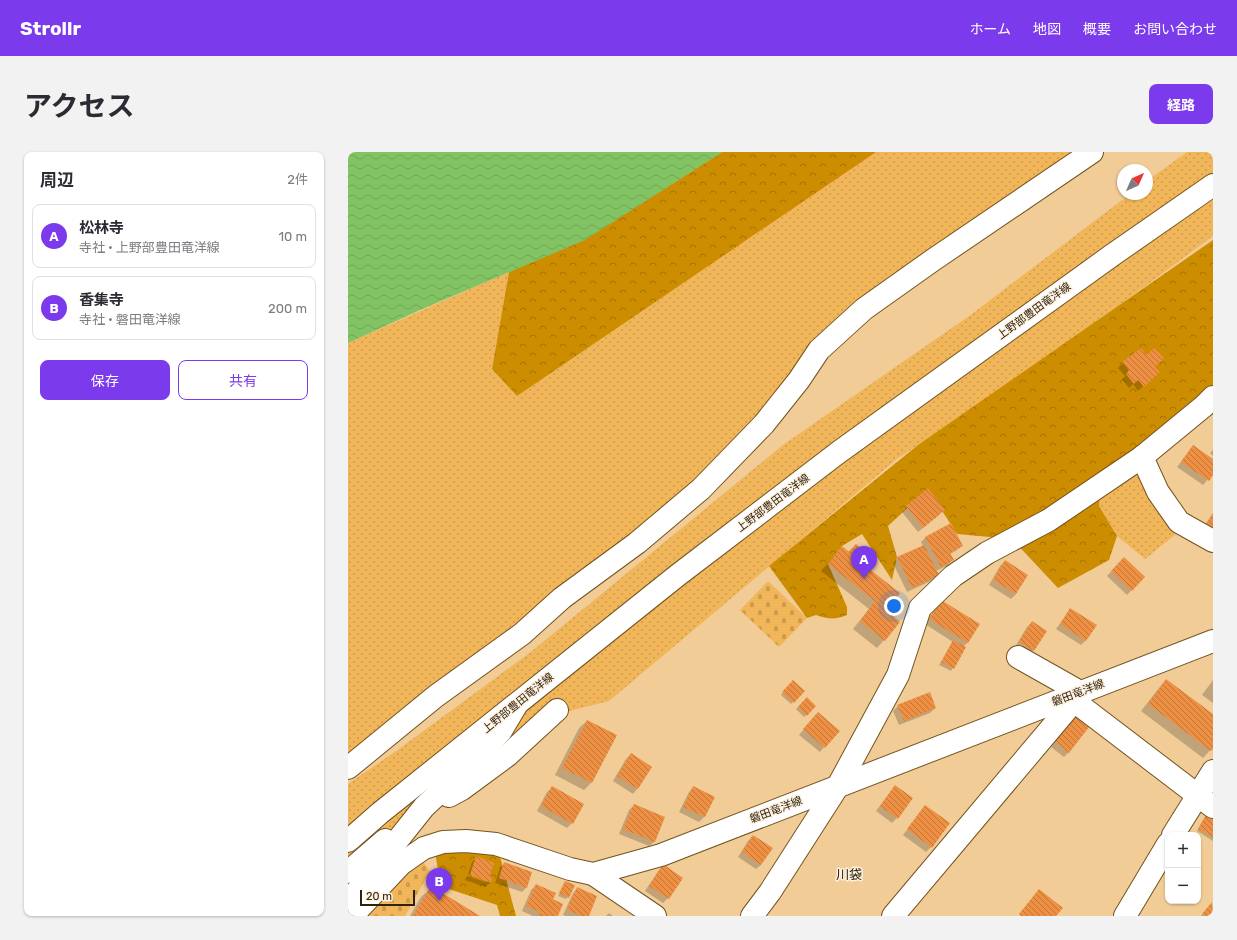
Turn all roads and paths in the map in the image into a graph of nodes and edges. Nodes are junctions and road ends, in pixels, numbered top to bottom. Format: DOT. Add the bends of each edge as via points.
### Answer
graph roads {
  1 [pos="1092,152"];
  2 [pos="1213,185"];
  3 [pos="1213,397"];
  4 [pos="1142,457"];
  5 [pos="1213,541"];
  6 [pos="1213,641"];
  7 [pos="1018,657"];
  8 [pos="1075,696"];
  9 [pos="518,703"];
  10 [pos="557,710"];
  11 [pos="348,768"];
  12 [pos="1213,771"];
  13 [pos="838,786"];
  14 [pos="1205,801"];
  15 [pos="424,807"];
  16 [pos="1177,832"];
  17 [pos="348,841"];
  18 [pos="1165,849"];
  19 [pos="348,872"];
  20 [pos="593,874"];
  21 [pos="354,914"];
  22 [pos="655,916"];
  23 [pos="752,916"];
  24 [pos="893,916"];
  25 [pos="1125,916"];
  1 -- 11 [label="street" via="864,309 819,350 764,424 701,489 637,543 562,598 522,634 436,696"];
  2 -- 9 [label="street, 上野部豊田竜洋線" via="839,452 678,575"];
  3 -- 4 [label="street"];
  4 -- 5 [label="street" via="1158,492 1179,522"];
  4 -- 13 [label="street" via="1049,520 987,552 953,576 920,608 898,675"];
  6 -- 8 [label="street, 磐田竜洋線"];
  7 -- 8 [label="street"];
  8 -- 13 [label="street, 磐田竜洋線"];
  8 -- 14 [label="street"];
  8 -- 24 [label="street"];
  9 -- 15 [label="street" via="501,731"];
  9 -- 17 [label="street, 上野部豊田竜洋線"];
  10 -- 15 [label="street" via="508,755 462,789"];
  12 -- 14 [label="street"];
  13 -- 20 [label="street, 磐田竜洋線" via="661,855"];
  13 -- 23 [label="street"];
  14 -- 16 [label="street"];
  15 -- 19 [label="street"];
  15 -- 21 [label="street" via="350,900"];
  18 -- 25 [label="street"];
  20 -- 21 [label="street, 磐田竜洋線" via="570,869 496,844 466,840 443,842 424,848 401,864"];
  20 -- 22 [label="street"];
}
